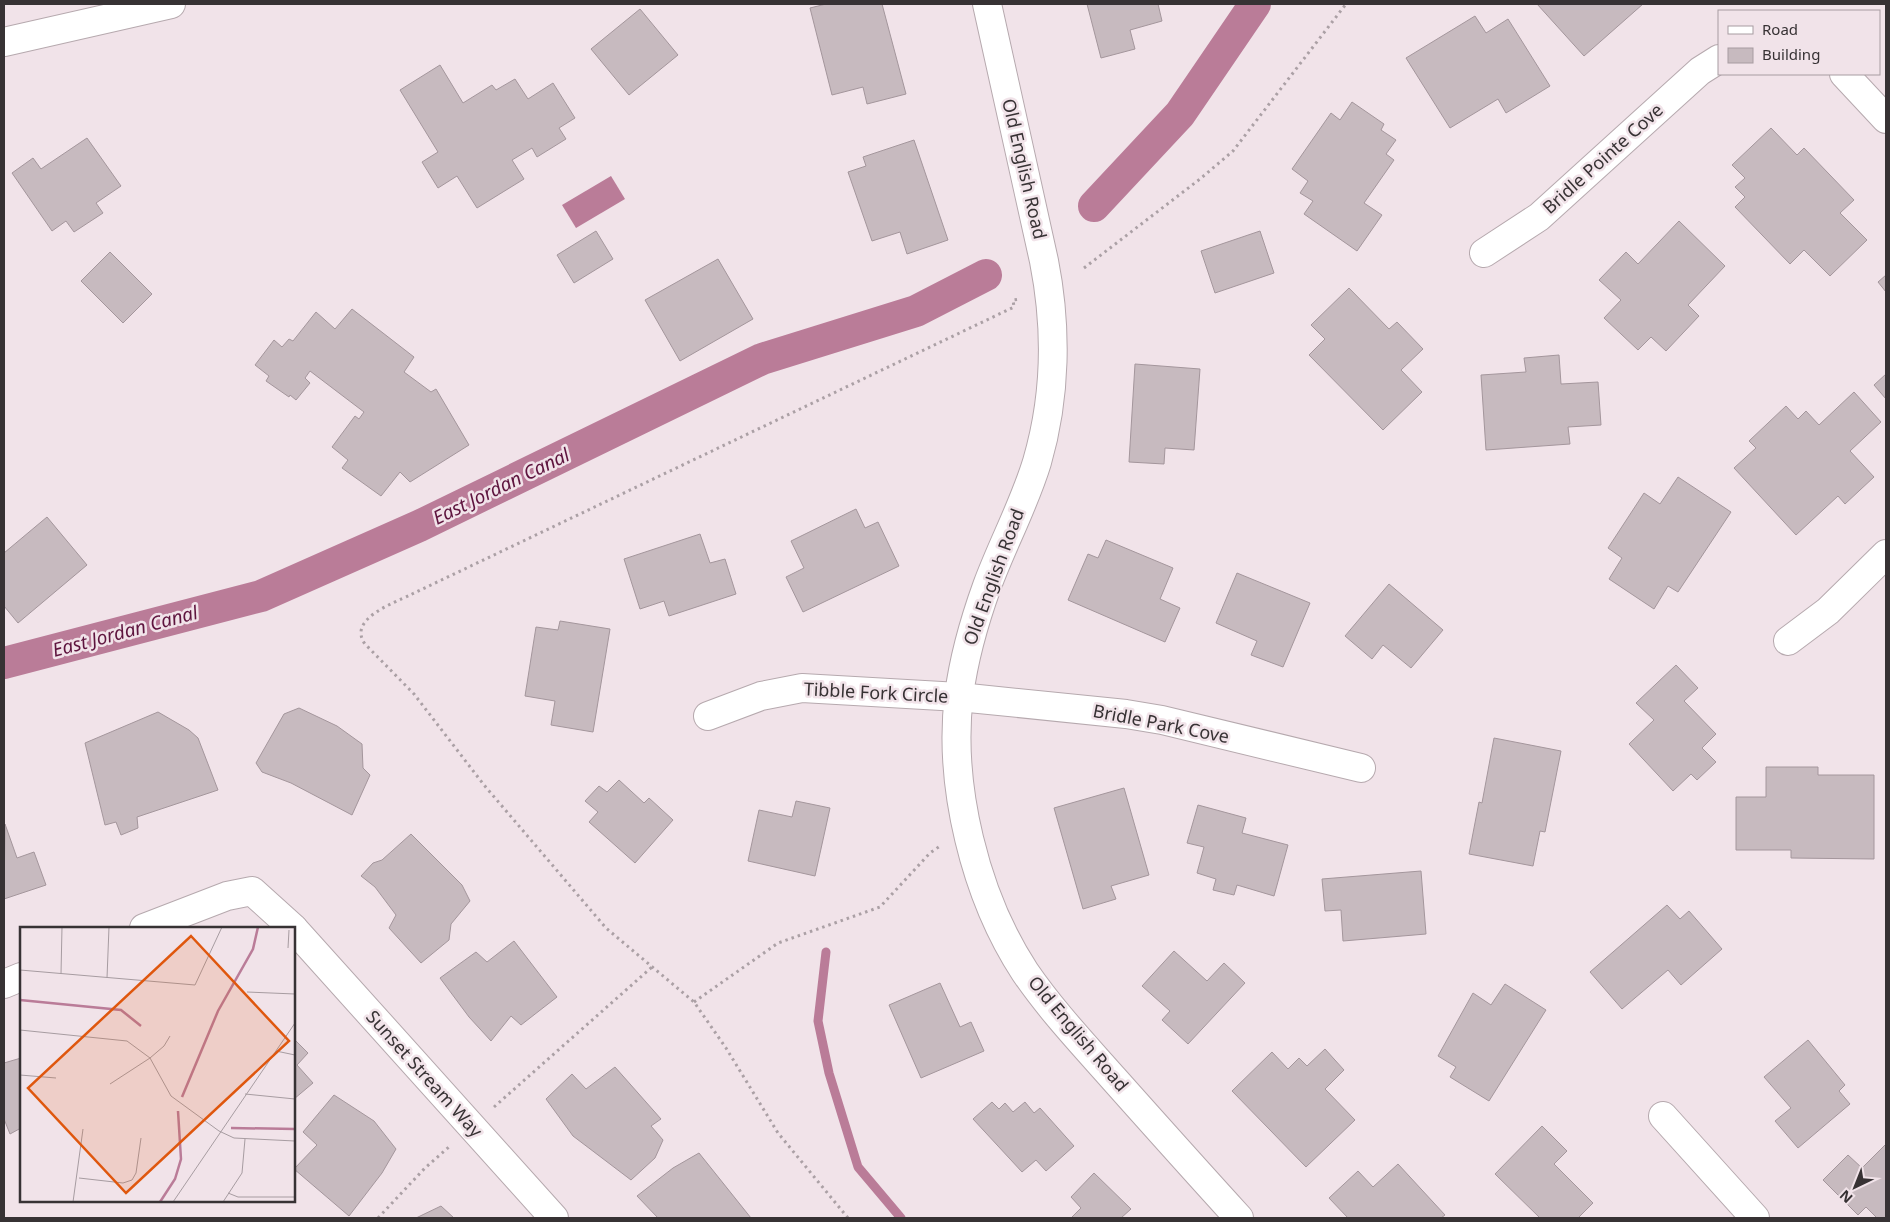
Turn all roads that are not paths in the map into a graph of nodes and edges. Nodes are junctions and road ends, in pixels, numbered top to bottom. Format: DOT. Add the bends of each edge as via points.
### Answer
graph roads {
  1 [pos="171,4"];
  2 [pos="987,4"];
  3 [pos="140,7"];
  4 [pos="4,42"];
  5 [pos="1718,59"];
  6 [pos="1845,75"];
  7 [pos="1886,119"];
  8 [pos="1484,254"];
  9 [pos="1886,554"];
  10 [pos="1788,641"];
  11 [pos="959,697"];
  12 [pos="708,716"];
  13 [pos="1361,768"];
  14 [pos="147,927"];
  15 [pos="291,927"];
  16 [pos="295,931"];
  17 [pos="20,977"];
  18 [pos="4,984"];
  19 [pos="1663,1116"];
  20 [pos="554,1218"];
  21 [pos="1239,1218"];
  22 [pos="1755,1218"];
  1 -- 3 [label="street"];
  2 -- 11 [label="street, Old English Road" via="1051,294 1053,339 1046,422 1037,462 974,619"];
  3 -- 4 [label="street"];
  5 -- 8 [label="street, Bridle Pointe Cove" via="1539,217"];
  6 -- 7 [label="street"];
  9 -- 10 [label="street" via="1828,612"];
  11 -- 12 [label="street, Tibble Fork Circle" via="802,688 761,696"];
  11 -- 13 [label="street, Bridle Park Cove" via="1153,719"];
  11 -- 21 [label="street, Old English Road" via="958,756 968,834 990,904 1024,970 1068,1028"];
  14 -- 15 [label="street, Sunset Stream Way" via="227,896 252,891"];
  16 -- 20 [label="street, Sunset Stream Way"];
  17 -- 18 [label="street"];
  19 -- 22 [label="street"];
}
